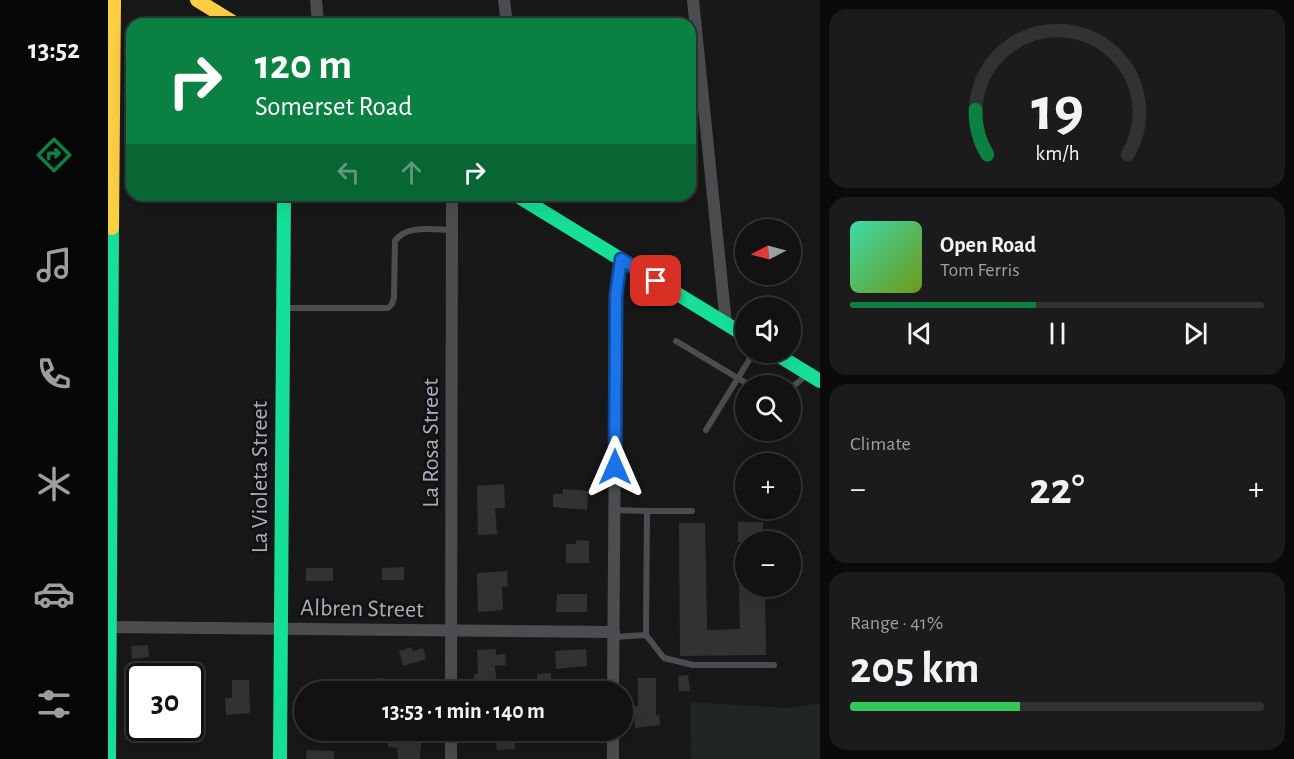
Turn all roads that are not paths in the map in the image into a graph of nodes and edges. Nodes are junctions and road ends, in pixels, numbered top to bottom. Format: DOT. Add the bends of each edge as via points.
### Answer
graph roads {
  1 [pos="114,0"];
  2 [pos="197,0"];
  3 [pos="316,0"];
  4 [pos="504,0"];
  5 [pos="693,0"];
  6 [pos="226,18"];
  7 [pos="318,18"];
  8 [pos="506,18"];
  9 [pos="695,18"];
  10 [pos="696,29"];
  11 [pos="111,58"];
  12 [pos="111,111"];
  13 [pos="284,201"];
  14 [pos="452,201"];
  15 [pos="528,201"];
  16 [pos="452,230"];
  17 [pos="621,259"];
  18 [pos="283,308"];
  19 [pos="726,324"];
  20 [pos="735,329"];
  21 [pos="676,341"];
  22 [pos="790,363"];
  23 [pos="735,376"];
  24 [pos="814,378"];
  25 [pos="735,383"];
  26 [pos="706,430"];
  27 [pos="614,510"];
  28 [pos="647,511"];
  29 [pos="692,511"];
  30 [pos="110,627"];
  31 [pos="280,629"];
  32 [pos="451,630"];
  33 [pos="613,634"];
  34 [pos="646,635"];
  35 [pos="774,665"];
  36 [pos="451,681"];
  37 [pos="613,681"];
  38 [pos="451,741"];
  39 [pos="613,741"];
  40 [pos="109,759"];
  41 [pos="280,759"];
  42 [pos="451,759"];
  43 [pos="613,759"];
  1 -- 11 [label="street"];
  2 -- 6 [label="street"];
  3 -- 7 [label="street"];
  4 -- 8 [label="street"];
  5 -- 9 [label="street"];
  10 -- 19 [label="street"];
  11 -- 12 [label="street"];
  12 -- 30 [label="street"];
  13 -- 18 [label="street, La Violeta Street"];
  14 -- 16 [label="street, La Rosa Street"];
  15 -- 17 [label="street"];
  16 -- 18 [label="lane" via="410,230 398,237 394,298 388,308"];
  16 -- 32 [label="street, La Rosa Street"];
  17 -- 19 [label="street"];
  17 -- 27 [label="street" via="616,295"];
  18 -- 31 [label="street, La Violeta Street"];
  19 -- 20 [label="street"];
  21 -- 23 [label="lane"];
  22 -- 24 [label="street"];
  25 -- 26 [label="lane"];
  27 -- 28 [label="lane"];
  27 -- 33 [label="street"];
  28 -- 29 [label="lane"];
  28 -- 34 [label="lane"];
  30 -- 31 [label="street, Albren Street"];
  30 -- 40 [label="street"];
  31 -- 32 [label="street, Albren Street"];
  31 -- 41 [label="street, La Violeta Street"];
  32 -- 33 [label="street, Albren Street"];
  32 -- 36 [label="street, La Rosa Street"];
  33 -- 34 [label="lane"];
  33 -- 37 [label="street"];
  34 -- 35 [label="lane" via="664,658 693,665"];
  38 -- 42 [label="street"];
  39 -- 43 [label="street"];
}
